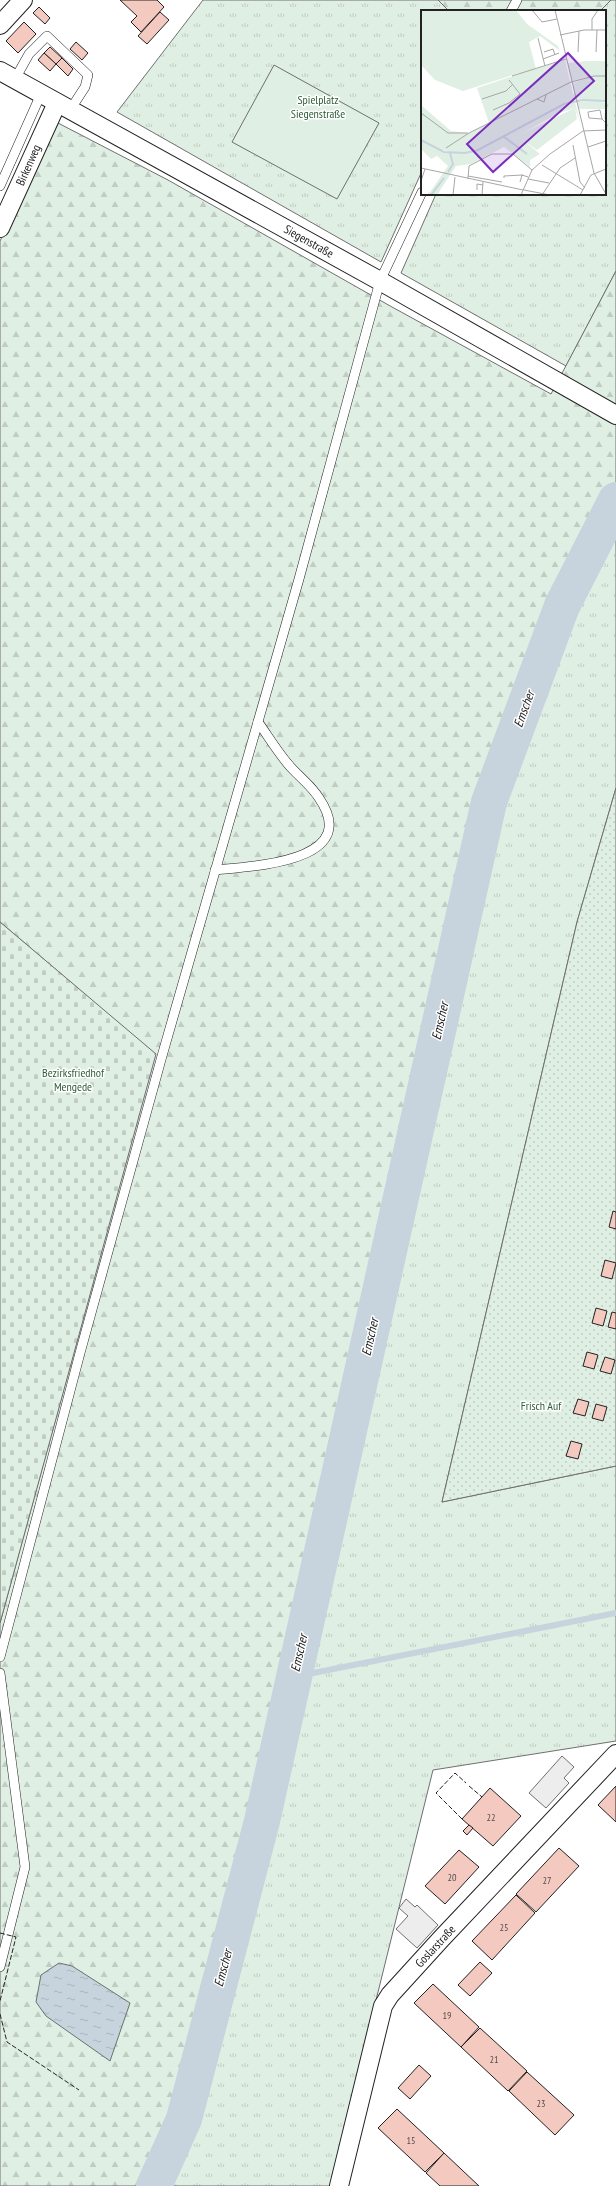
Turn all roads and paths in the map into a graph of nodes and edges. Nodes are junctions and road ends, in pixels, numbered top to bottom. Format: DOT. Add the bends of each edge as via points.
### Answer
graph roads {
  1 [pos="23,0"];
  2 [pos="517,0"];
  3 [pos="512,10"];
  4 [pos="0,25"];
  5 [pos="8,75"];
  6 [pos="56,103"];
  7 [pos="0,186"];
  8 [pos="421,194"];
  9 [pos="0,228"];
  10 [pos="380,281"];
  11 [pos="612,412"];
  12 [pos="258,722"];
  13 [pos="215,870"];
  14 [pos="0,1657"];
  15 [pos="0,1673"];
  16 [pos="616,1754"];
  17 [pos="0,1967"];
  18 [pos="339,2186"];
  1 -- 4 [label="street"];
  2 -- 3 [label="lane"];
  5 -- 6 [label="street, Siegenstraße"];
  5 -- 6 [label="lane" via="47,36 88,75 85,87"];
  6 -- 7 [label="lane"];
  6 -- 9 [label="street, Birkenweg"];
  6 -- 10 [label="street, Siegenstraße"];
  8 -- 10 [label="lane"];
  10 -- 11 [label="street, Siegenstraße"];
  10 -- 12 [label="lane"];
  12 -- 13 [label="lane"];
  12 -- 13 [label="lane" via="288,764 319,797 329,816 330,825 323,843 307,855 259,865"];
  13 -- 14 [label="lane" via="82,1346"];
  15 -- 17 [label="lane" via="25,1867"];
  16 -- 18 [label="street, Goslarstraße" via="390,1995 383,2006"];
}
